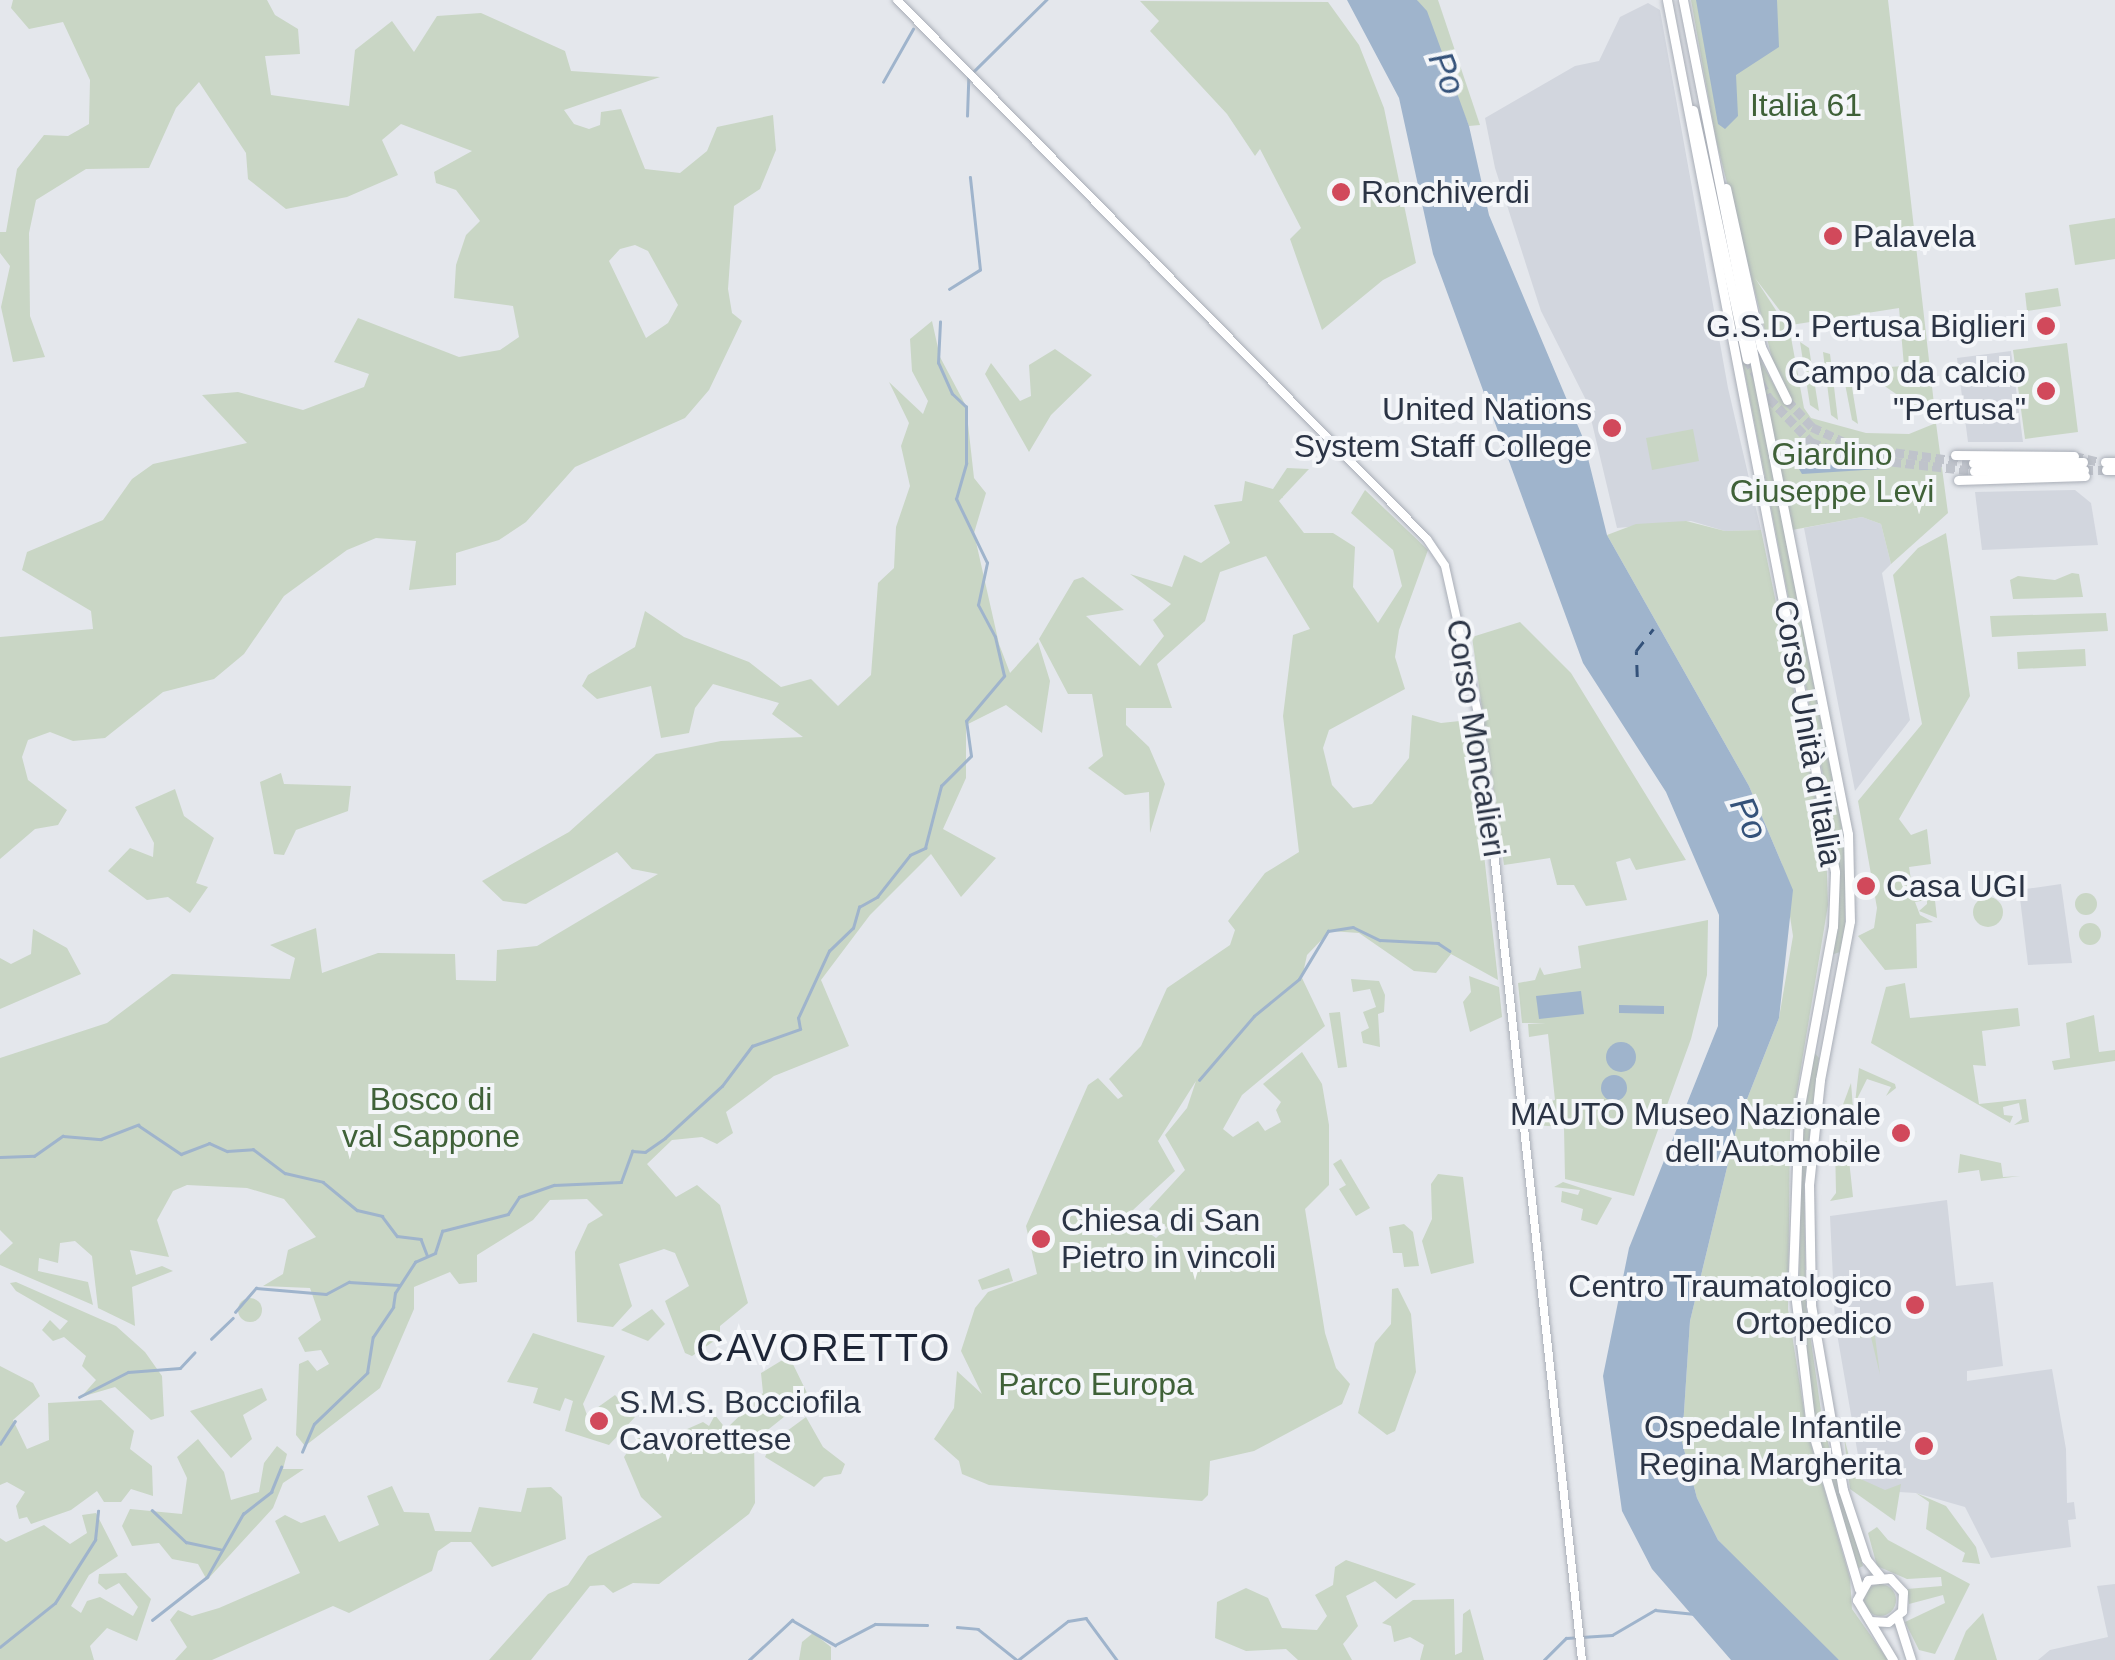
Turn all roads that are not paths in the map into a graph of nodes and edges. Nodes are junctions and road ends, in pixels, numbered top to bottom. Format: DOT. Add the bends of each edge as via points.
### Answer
graph roads {
  1 [pos="897,0"];
  2 [pos="1667,0"];
  3 [pos="1683,0"];
  4 [pos="1676,54"];
  5 [pos="1711,136"];
  6 [pos="1748,358"];
  7 [pos="1788,400"];
  8 [pos="1955,456"];
  9 [pos="2081,466"];
  10 [pos="1974,467"];
  11 [pos="1958,480"];
  12 [pos="1825,966"];
  13 [pos="1823,1057"];
  14 [pos="1880,1576"];
  15 [pos="1859,1589"];
  16 [pos="1898,1616"];
  17 [pos="1870,1622"];
  18 [pos="1582,1660"];
  19 [pos="1893,1660"];
  20 [pos="1911,1660"];
  1 -- 18 [label="main road, Corso Moncalieri" via="1426,539 1445,566 1478,709"];
  2 -- 4 [label="main road, Corso Unità d'Italia"];
  3 -- 5 [label="main road, Corso Unità d'Italia"];
  4 -- 6 [label="main road, Corso Unità d'Italia" via="1704,148"];
  4 -- 12 [label="main road, Corso Unità d'Italia" via="1831,837 1834,919"];
  5 -- 7 [label="main road, Corso Unità d'Italia" via="1761,347"];
  5 -- 13 [label="main road, Corso Unità d'Italia" via="1848,834 1850,922"];
  8 -- 9 [label="main road"];
  9 -- 10 [label="main road"];
  9 -- 11 [label="main road"];
  12 -- 13 [label="main road" via="1815,1048"];
  12 -- 15 [label="main road, Corso Unità d'Italia" via="1796,1148 1794,1308 1811,1427"];
  13 -- 14 [label="main road, Corso Unità d'Italia" via="1809,1185 1811,1305 1844,1490 1866,1560"];
  14 -- 15 [label="main road"];
  14 -- 16 [label="main road" via="1903,1592"];
  15 -- 17 [label="main road" via="1858,1608"];
  16 -- 17 [label="main road"];
  16 -- 20 [label="main road"];
  17 -- 19 [label="main road"];
}
